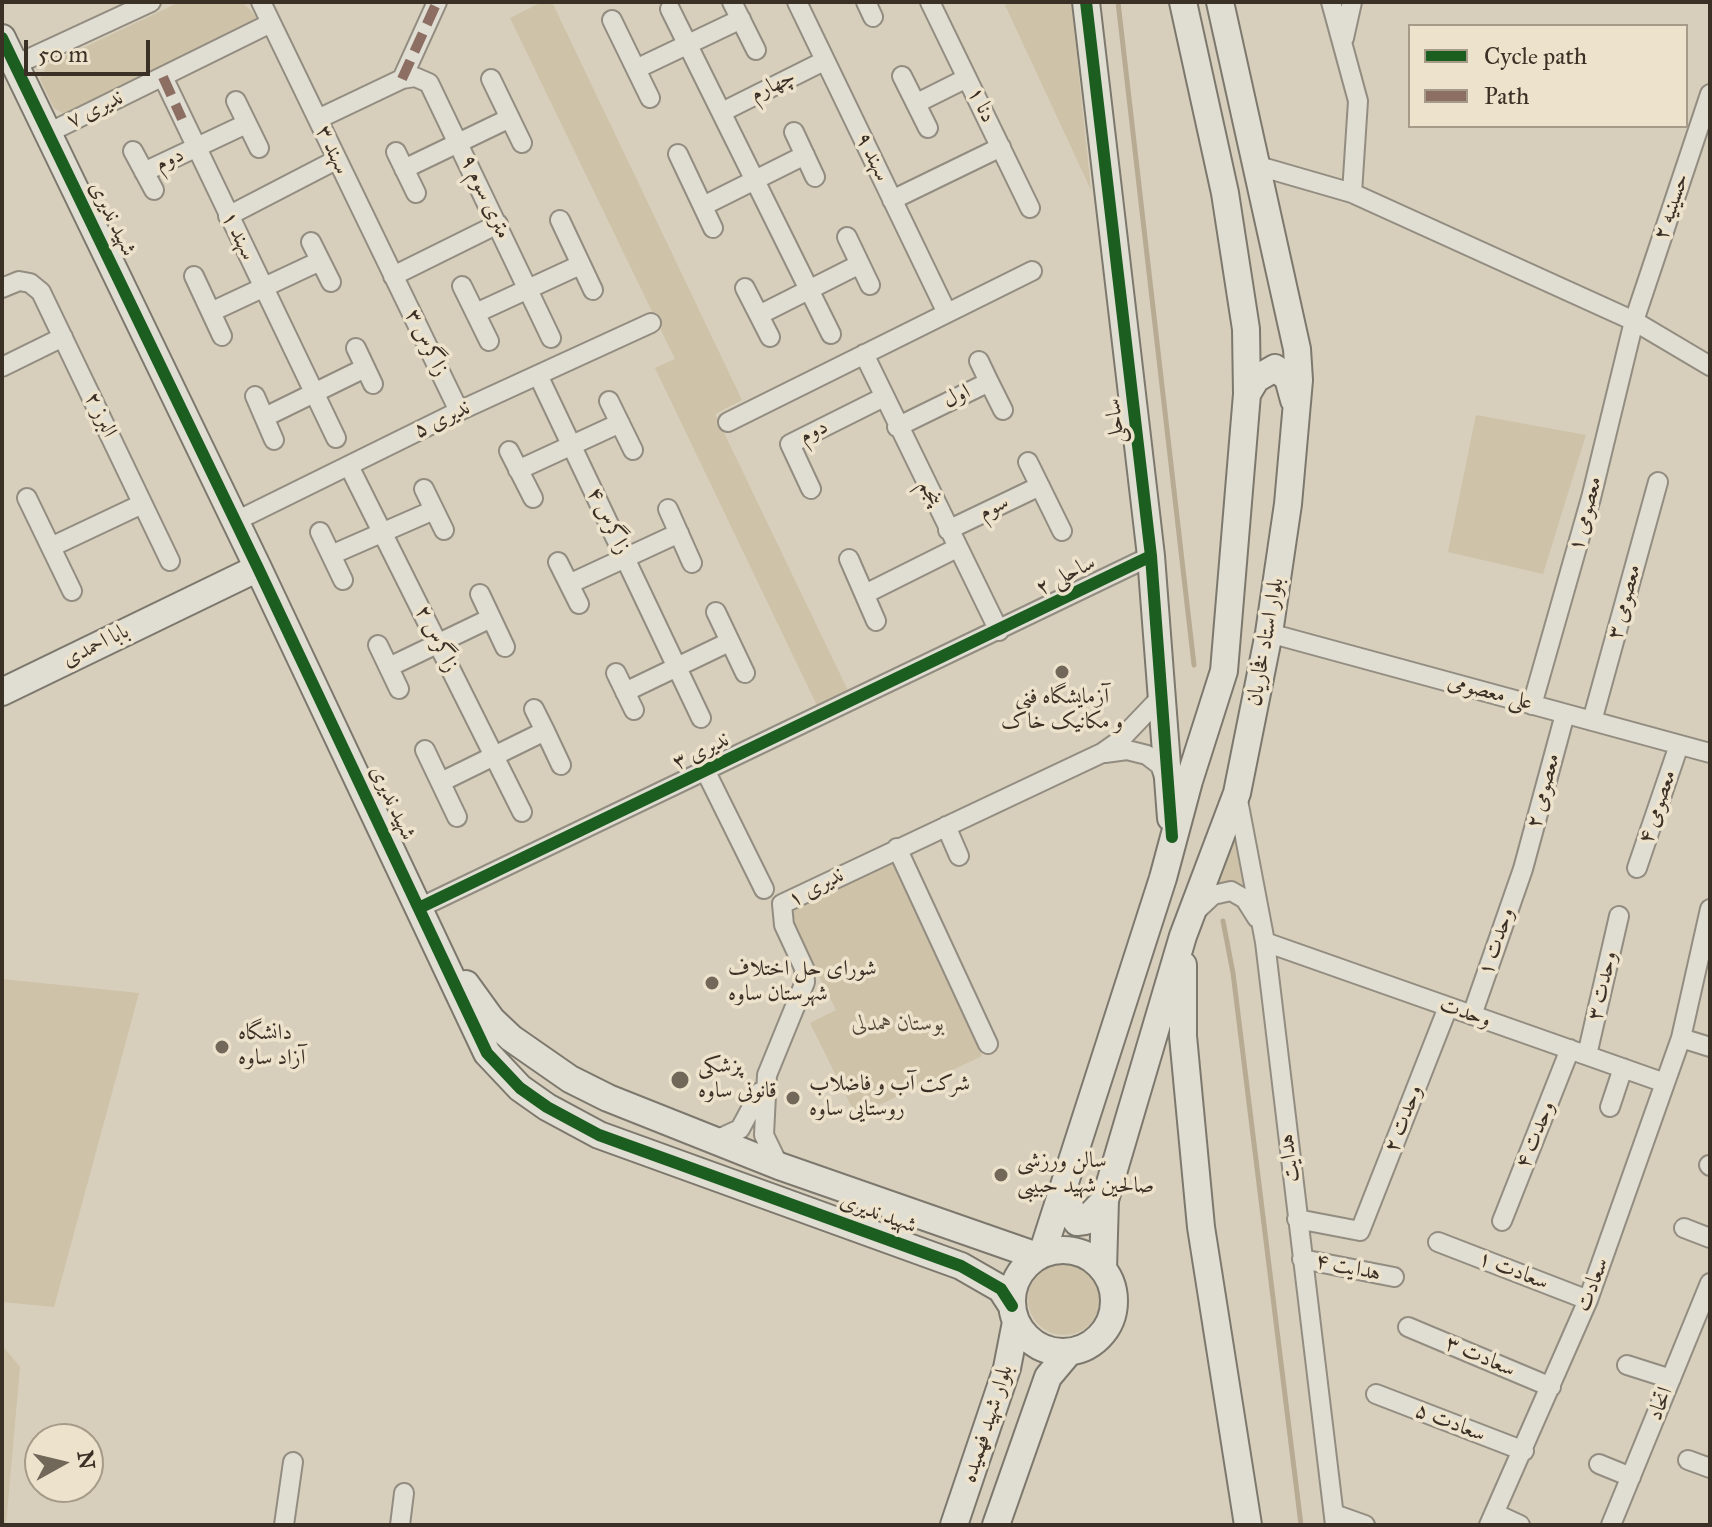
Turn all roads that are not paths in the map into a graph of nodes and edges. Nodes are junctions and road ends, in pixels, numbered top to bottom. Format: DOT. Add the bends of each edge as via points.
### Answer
graph roads {
  1 [pos="151,2"];
  2 [pos="261,2"];
  3 [pos="281,2"];
  4 [pos="437,2"];
  5 [pos="732,2"];
  6 [pos="797,2"];
  7 [pos="930,2"];
  8 [pos="1086,2"];
  9 [pos="1183,2"];
  10 [pos="1220,2"];
  11 [pos="1331,2"];
  12 [pos="1352,2"];
  13 [pos="670,9"];
  14 [pos="741,19"];
  15 [pos="612,20"];
  16 [pos="271,23"];
  17 [pos="2,38"];
  18 [pos="1343,42"];
  19 [pos="688,44"];
  20 [pos="756,50"];
  21 [pos="824,61"];
  22 [pos="15,65"];
  23 [pos="636,69"];
  24 [pos="902,76"];
  25 [pos="163,77"];
  26 [pos="967,78"];
  27 [pos="402,79"];
  28 [pos="491,79"];
  29 [pos="1710,94"];
  30 [pos="650,98"];
  31 [pos="236,101"];
  32 [pos="917,103"];
  33 [pos="722,112"];
  34 [pos="510,118"];
  35 [pos="318,119"];
  36 [pos="246,124"];
  37 [pos="928,128"];
  38 [pos="794,132"];
  39 [pos="48,133"];
  40 [pos="459,142"];
  41 [pos="522,143"];
  42 [pos="1001,147"];
  43 [pos="196,148"];
  44 [pos="259,148"];
  45 [pos="133,151"];
  46 [pos="678,154"];
  47 [pos="805,155"];
  48 [pos="336,160"];
  49 [pos="1255,165"];
  50 [pos="144,172"];
  51 [pos="815,177"];
  52 [pos="753,180"];
  53 [pos="154,190"];
  54 [pos="416,193"];
  55 [pos="1352,193"];
  56 [pos="892,200"];
  57 [pos="703,206"];
  58 [pos="1030,208"];
  59 [pos="228,216"];
  60 [pos="560,220"];
  61 [pos="498,224"];
  62 [pos="713,228"];
  63 [pos="847,237"];
  64 [pos="311,242"];
  65 [pos="320,261"];
  66 [pos="860,264"];
  67 [pos="580,265"];
  68 [pos="1032,271"];
  69 [pos="194,276"];
  70 [pos="393,276"];
  71 [pos="331,282"];
  72 [pos="10,285"];
  73 [pos="870,285"];
  74 [pos="462,286"];
  75 [pos="262,287"];
  76 [pos="745,288"];
  77 [pos="808,289"];
  78 [pos="528,290"];
  79 [pos="593,290"];
  80 [pos="211,312"];
  81 [pos="476,313"];
  82 [pos="947,313"];
  83 [pos="759,315"];
  84 [pos="1634,321"];
  85 [pos="651,323"];
  86 [pos="831,334"];
  87 [pos="222,336"];
  88 [pos="63,337"];
  89 [pos="770,337"];
  90 [pos="551,338"];
  91 [pos="489,341"];
  92 [pos="356,348"];
  93 [pos="864,354"];
  94 [pos="979,361"];
  95 [pos="1710,366"];
  96 [pos="2,367"];
  97 [pos="538,375"];
  98 [pos="989,382"];
  99 [pos="315,393"];
  100 [pos="1247,394"];
  101 [pos="255,396"];
  102 [pos="882,398"];
  103 [pos="609,401"];
  104 [pos="1003,410"];
  105 [pos="459,411"];
  106 [pos="1296,411"];
  107 [pos="265,417"];
  108 [pos="728,422"];
  109 [pos="620,423"];
  110 [pos="897,427"];
  111 [pos="336,438"];
  112 [pos="274,440"];
  113 [pos="571,445"];
  114 [pos="633,450"];
  115 [pos="509,451"];
  116 [pos="1028,462"];
  117 [pos="349,466"];
  118 [pos="518,470"];
  119 [pos="1658,482"];
  120 [pos="1040,486"];
  121 [pos="424,489"];
  122 [pos="811,489"];
  123 [pos="27,498"];
  124 [pos="533,498"];
  125 [pos="142,504"];
  126 [pos="668,509"];
  127 [pos="434,510"];
  128 [pos="236,521"];
  129 [pos="444,530"];
  130 [pos="948,530"];
  131 [pos="1062,531"];
  132 [pos="320,532"];
  133 [pos="383,533"];
  134 [pos="679,533"];
  135 [pos="51,547"];
  136 [pos="957,548"];
  137 [pos="331,555"];
  138 [pos="1151,556"];
  139 [pos="626,557"];
  140 [pos="849,559"];
  141 [pos="170,561"];
  142 [pos="558,562"];
  143 [pos="692,563"];
  144 [pos="258,568"];
  145 [pos="343,580"];
  146 [pos="569,584"];
  147 [pos="72,591"];
  148 [pos="480,594"];
  149 [pos="865,594"];
  150 [pos="579,604"];
  151 [pos="716,612"];
  152 [pos="491,618"];
  153 [pos="876,621"];
  154 [pos="999,631"];
  155 [pos="1269,633"];
  156 [pos="729,642"];
  157 [pos="438,643"];
  158 [pos="378,645"];
  159 [pos="505,647"];
  160 [pos="389,667"];
  161 [pos="677,667"];
  162 [pos="616,673"];
  163 [pos="745,673"];
  164 [pos="399,689"];
  165 [pos="2,692"];
  166 [pos="625,692"];
  167 [pos="1163,705"];
  168 [pos="1532,705"];
  169 [pos="534,709"];
  170 [pos="634,710"];
  171 [pos="1212,712"];
  172 [pos="1565,714"];
  173 [pos="701,718"];
  174 [pos="1592,721"];
  175 [pos="545,731"];
  176 [pos="1679,745"];
  177 [pos="425,750"];
  178 [pos="1102,753"];
  179 [pos="1710,753"];
  180 [pos="494,756"];
  181 [pos="561,765"];
  182 [pos="706,772"];
  183 [pos="441,782"];
  184 [pos="1237,793"];
  185 [pos="1169,796"];
  186 [pos="522,812"];
  187 [pos="457,817"];
  188 [pos="946,826"];
  189 [pos="1172,837"];
  190 [pos="897,848"];
  191 [pos="959,856"];
  192 [pos="1637,868"];
  193 [pos="1523,869"];
  194 [pos="764,889"];
  195 [pos="419,908"];
  196 [pos="1710,909"];
  197 [pos="1619,916"];
  198 [pos="1186,930"];
  199 [pos="430,932"];
  200 [pos="1264,935"];
  201 [pos="1448,1007"];
  202 [pos="1472,1015"];
  203 [pos="1681,1038"];
  204 [pos="988,1044"];
  205 [pos="1710,1047"];
  206 [pos="1578,1052"];
  207 [pos="1623,1068"];
  208 [pos="767,1075"];
  209 [pos="1665,1083"];
  210 [pos="1610,1107"];
  211 [pos="714,1141"];
  212 [pos="779,1166"];
  213 [pos="1065,1184"];
  214 [pos="1105,1200"];
  215 [pos="1297,1219"];
  216 [pos="1502,1221"];
  217 [pos="1684,1228"];
  218 [pos="1710,1238"];
  219 [pos="1438,1242"];
  220 [pos="1040,1255"];
  221 [pos="1302,1259"];
  222 [pos="1103,1269"];
  223 [pos="1394,1277"];
  224 [pos="1710,1283"];
  225 [pos="1588,1300"];
  226 [pos="1014,1314"];
  227 [pos="1408,1327"];
  228 [pos="1069,1352"];
  229 [pos="1627,1365"];
  230 [pos="1671,1379"];
  231 [pos="1551,1387"];
  232 [pos="1376,1394"];
  233 [pos="1524,1451"];
  234 [pos="1688,1460"];
  235 [pos="293,1462"];
  236 [pos="1599,1464"];
  237 [pos="1710,1468"];
  238 [pos="1631,1477"];
  239 [pos="404,1493"];
  240 [pos="1335,1520"];
  241 [pos="1492,1520"];
  242 [pos="284,1525"];
  243 [pos="400,1525"];
  244 [pos="954,1525"];
  245 [pos="996,1525"];
  246 [pos="1248,1525"];
  247 [pos="1365,1525"];
  248 [pos="1520,1525"];
  249 [pos="1611,1525"];
  1 -- 22 [label="street"];
  2 -- 16 [label="street, سهند ۳"];
  3 -- 16 [label="street"];
  4 -- 27 [label="street"];
  5 -- 14 [label="street"];
  6 -- 21 [label="street, سهند ۹"];
  7 -- 26 [label="street, دنا ۱"];
  8 -- 138 [label="street, ساحلی"];
  9 -- 100 [label="street, بلوار استاد فخاریان" via="1242,295"];
  10 -- 49 [label="street, بلوار استاد فخاریان"];
  11 -- 18 [label="street"];
  12 -- 18 [label="street"];
  13 -- 19 [label="street"];
  14 -- 19 [label="street"];
  14 -- 20 [label="street"];
  15 -- 23 [label="street"];
  16 -- 25 [label="street, ندیری ۷"];
  16 -- 35 [label="street, سهند ۳"];
  17 -- 22 [label="street, شهید ندیری"];
  18 -- 55 [label="street" via="1360,116"];
  19 -- 23 [label="street"];
  19 -- 33 [label="street"];
  21 -- 33 [label="street, چهارم"];
  21 -- 56 [label="street, سهند ۹"];
  22 -- 39 [label="street, شهید ندیری"];
  23 -- 30 [label="street"];
  24 -- 32 [label="street"];
  25 -- 39 [label="street, ندیری ۷"];
  25 -- 43 [label="street, سهند ۱"];
  26 -- 32 [label="street"];
  26 -- 42 [label="street, دنا ۱"];
  27 -- 35 [label="street"];
  27 -- 40 [label="street, ۹ متری سوم" via="429,83"];
  28 -- 34 [label="street"];
  29 -- 84 [label="street, حسینیه ۲"];
  31 -- 36 [label="street"];
  32 -- 37 [label="street"];
  33 -- 52 [label="street"];
  34 -- 40 [label="street"];
  34 -- 41 [label="street"];
  35 -- 48 [label="street, سهند ۳"];
  36 -- 43 [label="street"];
  36 -- 44 [label="street"];
  38 -- 47 [label="street"];
  39 -- 128 [label="street, شهید ندیری"];
  40 -- 54 [label="street" via="400,160"];
  40 -- 61 [label="street, ۹ متری سوم"];
  42 -- 56 [label="street"];
  42 -- 58 [label="street, دنا ۱"];
  43 -- 50 [label="street, دوم"];
  43 -- 59 [label="street, سهند ۱"];
  45 -- 50 [label="street"];
  46 -- 57 [label="street"];
  47 -- 51 [label="street"];
  47 -- 52 [label="street"];
  48 -- 59 [label="street"];
  48 -- 70 [label="street, سهند ۳"];
  49 -- 55 [label="street"];
  49 -- 106 [label="street, بلوار استاد فخاریان" via="1290,307 1299,380"];
  50 -- 53 [label="street"];
  52 -- 57 [label="street"];
  52 -- 77 [label="street"];
  55 -- 84 [label="street"];
  56 -- 82 [label="street, سهند ۹"];
  57 -- 62 [label="street"];
  59 -- 75 [label="street, سهند ۱"];
  60 -- 67 [label="street"];
  61 -- 70 [label="street"];
  61 -- 78 [label="street, ۹ متری سوم"];
  63 -- 66 [label="street"];
  64 -- 65 [label="street"];
  65 -- 71 [label="street"];
  65 -- 75 [label="street"];
  66 -- 73 [label="street"];
  66 -- 77 [label="street"];
  67 -- 78 [label="street"];
  67 -- 79 [label="street"];
  68 -- 82 [label="street"];
  69 -- 80 [label="street"];
  70 -- 105 [label="street, زاگرس ۳"];
  72 -- 88 [label="street, البرز ۲" via="30,283 41,292"];
  74 -- 81 [label="street"];
  75 -- 80 [label="street"];
  75 -- 99 [label="street, سهند ۱"];
  76 -- 83 [label="street"];
  77 -- 83 [label="street"];
  77 -- 86 [label="street"];
  78 -- 81 [label="street"];
  78 -- 90 [label="street, ۹ متری سوم"];
  80 -- 87 [label="street"];
  81 -- 91 [label="street"];
  82 -- 93 [label="street"];
  83 -- 89 [label="street"];
  84 -- 95 [label="street"];
  84 -- 168 [label="street, معصومی ۱"];
  85 -- 97 [label="street, ندیری ۵"];
  88 -- 96 [label="street"];
  88 -- 125 [label="street, البرز ۲"];
  92 -- 99 [label="street" via="369,376"];
  93 -- 102 [label="street, پنجم"];
  93 -- 108 [label="street"];
  94 -- 98 [label="street"];
  97 -- 105 [label="street, ندیری ۵"];
  97 -- 113 [label="street, زاگرس ۴"];
  98 -- 104 [label="street, اول"];
  98 -- 110 [label="street, اول"];
  99 -- 107 [label="street"];
  99 -- 111 [label="street, سهند ۱"];
  100 -- 106 [label="street" via="1256,379 1275,368 1288,378"];
  100 -- 171 [label="street, بلوار استاد فخاریان" via="1224,671"];
  101 -- 107 [label="street"];
  102 -- 110 [label="street, پنجم"];
  102 -- 122 [label="street, دوم" via="790,444"];
  103 -- 109 [label="street"];
  105 -- 117 [label="street, ندیری ۵"];
  106 -- 155 [label="street, بلوار استاد فخاریان"];
  107 -- 112 [label="street"];
  109 -- 113 [label="street"];
  109 -- 114 [label="street"];
  110 -- 130 [label="street, پنجم"];
  113 -- 118 [label="street"];
  113 -- 139 [label="street, زاگرس ۴"];
  115 -- 118 [label="street"];
  116 -- 120 [label="street"];
  117 -- 128 [label="street, ندیری ۵"];
  117 -- 133 [label="street, زاگرس ۲"];
  118 -- 124 [label="street"];
  119 -- 174 [label="street, معصومی ۳"];
  120 -- 130 [label="street, سوم"];
  120 -- 131 [label="street"];
  121 -- 127 [label="street"];
  123 -- 135 [label="street"];
  125 -- 135 [label="street"];
  125 -- 141 [label="street, البرز ۲"];
  126 -- 134 [label="street"];
  127 -- 129 [label="street"];
  127 -- 133 [label="street"];
  128 -- 144 [label="street, شهید ندیری"];
  130 -- 136 [label="street, پنجم"];
  132 -- 137 [label="street"];
  133 -- 137 [label="street"];
  133 -- 157 [label="street, زاگرس ۲"];
  134 -- 139 [label="street"];
  134 -- 143 [label="street"];
  135 -- 147 [label="street"];
  136 -- 149 [label="street"];
  136 -- 154 [label="street, پنجم"];
  137 -- 145 [label="street"];
  138 -- 154 [label="street, ساحلی ۲"];
  138 -- 167 [label="street, ساحلی"];
  139 -- 146 [label="street"];
  139 -- 161 [label="street, زاگرس ۴"];
  140 -- 149 [label="street"];
  142 -- 146 [label="street"];
  144 -- 165 [label="street, بابا احمدی"];
  144 -- 195 [label="street, شهید ندیری"];
  146 -- 150 [label="street"];
  148 -- 152 [label="street"];
  149 -- 153 [label="street"];
  151 -- 156 [label="street"];
  152 -- 157 [label="street"];
  152 -- 159 [label="street"];
  154 -- 182 [label="street, ندیری ۳"];
  155 -- 168 [label="street, علی معصومی"];
  155 -- 184 [label="street, بلوار استاد فخاریان"];
  156 -- 161 [label="street"];
  156 -- 163 [label="street"];
  157 -- 160 [label="street"];
  157 -- 180 [label="street, زاگرس ۲"];
  158 -- 160 [label="street"];
  160 -- 164 [label="street"];
  161 -- 166 [label="street"];
  161 -- 173 [label="street, زاگرس ۴"];
  162 -- 166 [label="street"];
  166 -- 170 [label="street"];
  167 -- 171 [label="street" via="1188,731 1198,729"];
  167 -- 178 [label="street"];
  167 -- 185 [label="street, ساحلی"];
  168 -- 172 [label="street, علی معصومی"];
  169 -- 175 [label="street"];
  171 -- 189 [label="street, بلوار استاد فخاریان"];
  172 -- 174 [label="street, علی معصومی"];
  172 -- 193 [label="street, معصومی ۲"];
  174 -- 176 [label="street, علی معصومی"];
  175 -- 180 [label="street"];
  175 -- 181 [label="street"];
  176 -- 179 [label="street, علی معصومی"];
  176 -- 192 [label="street, معصومی ۴"];
  177 -- 183 [label="street"];
  178 -- 185 [label="street" via="1127,750 1147,755 1160,765"];
  178 -- 188 [label="street, ندیری ۱"];
  180 -- 183 [label="street"];
  180 -- 186 [label="street, زاگرس ۲"];
  182 -- 194 [label="street"];
  182 -- 195 [label="street, ندیری ۳"];
  183 -- 187 [label="street"];
  184 -- 198 [label="street, بلوار استاد فخاریان"];
  184 -- 200 [label="street, هدایت"];
  185 -- 189 [label="street, ساحلی"];
  188 -- 190 [label="street, ندیری ۱"];
  188 -- 191 [label="street"];
  189 -- 213 [label="street, بلوار استاد فخاریان"];
  190 -- 204 [label="street"];
  190 -- 208 [label="street, ندیری ۱" via="782,904 784,925 805,982"];
  193 -- 202 [label="street, وحدت ۱"];
  195 -- 199 [label="street, شهید ندیری"];
  196 -- 203 [label="street, سعادت"];
  197 -- 206 [label="street, وحدت ۳"];
  198 -- 200 [label="street" via="1200,905 1231,891 1245,899"];
  198 -- 214 [label="street, بلوار استاد فخاریان"];
  198 -- 246 [label="street" via="1183,1036 1201,1227"];
  199 -- 211 [label="street, شهید ندیری" via="492,1020 511,1038 570,1079"];
  199 -- 226 [label="street, شهید ندیری" via="487,1053 547,1107 599,1135 961,1266 1001,1289"];
  200 -- 201 [label="street, وحدت"];
  200 -- 215 [label="street, هدایت"];
  201 -- 202 [label="street, وحدت"];
  201 -- 215 [label="street, وحدت ۲" via="1360,1231"];
  202 -- 206 [label="street, وحدت"];
  203 -- 205 [label="street"];
  203 -- 209 [label="street, سعادت"];
  206 -- 207 [label="street, وحدت"];
  206 -- 216 [label="street, وحدت ۴"];
  207 -- 209 [label="street, وحدت"];
  207 -- 210 [label="street"];
  208 -- 211 [label="street" via="740,1129"];
  208 -- 212 [label="street, ندیری ۱" via="764,1135"];
  209 -- 225 [label="street, سعادت"];
  211 -- 212 [label="street, شهید ندیری"];
  212 -- 220 [label="street, شهید ندیری"];
  213 -- 214 [label="street" via="1077,1222 1085,1221"];
  213 -- 220 [label="street, بلوار استاد فخاریان"];
  214 -- 222 [label="street, بلوار استاد فخاریان"];
  215 -- 221 [label="street, هدایت"];
  217 -- 218 [label="street"];
  219 -- 225 [label="street, سعادت ۱"];
  220 -- 222 [label="street" via="1075,1251"];
  220 -- 226 [label="street" via="1017,1277"];
  221 -- 223 [label="street, هدایت ۴"];
  221 -- 240 [label="street, هدایت"];
  222 -- 228 [label="street" via="1114,1294 1110,1320 1094,1342"];
  224 -- 230 [label="street, اتحاد"];
  225 -- 231 [label="street, سعادت"];
  226 -- 228 [label="street" via="1038,1346"];
  226 -- 244 [label="street, بلوار شهید فهمیده" via="1007,1368"];
  227 -- 231 [label="street, سعادت ۳"];
  228 -- 245 [label="street, بلوار شهید فهمیده" via="1048,1377"];
  229 -- 230 [label="street"];
  230 -- 238 [label="street, اتحاد"];
  231 -- 233 [label="street, سعادت"];
  232 -- 233 [label="street, سعادت ۵"];
  233 -- 241 [label="street, سعادت"];
  234 -- 237 [label="street"];
  235 -- 242 [label="street"];
  236 -- 238 [label="street"];
  238 -- 249 [label="street, اتحاد"];
  239 -- 243 [label="street"];
  240 -- 247 [label="street"];
  241 -- 248 [label="street"];
}
